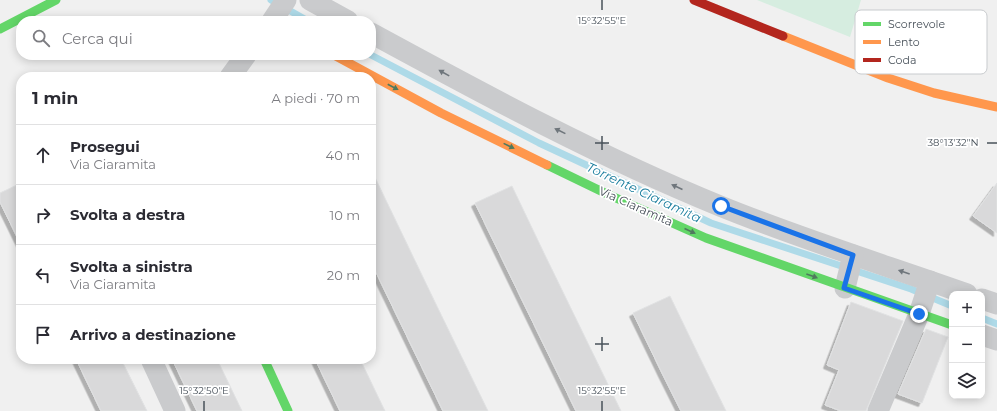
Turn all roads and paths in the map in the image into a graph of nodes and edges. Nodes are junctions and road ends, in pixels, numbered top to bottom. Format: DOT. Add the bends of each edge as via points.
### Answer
graph roads {
  1 [pos="56,0"];
  2 [pos="286,0"];
  3 [pos="310,0"];
  4 [pos="694,0"];
  5 [pos="25,16"];
  6 [pos="275,16"];
  7 [pos="339,16"];
  8 [pos="16,21"];
  9 [pos="0,29"];
  10 [pos="376,36"];
  11 [pos="242,60"];
  12 [pos="343,60"];
  13 [pos="855,65"];
  14 [pos="234,72"];
  15 [pos="365,72"];
  16 [pos="878,74"];
  17 [pos="376,78"];
  18 [pos="997,107"];
  19 [pos="853,255"];
  20 [pos="930,281"];
  21 [pos="844,288"];
  22 [pos="958,291"];
  23 [pos="985,300"];
  24 [pos="997,304"];
  25 [pos="919,314"];
  26 [pos="949,324"];
  27 [pos="985,336"];
  28 [pos="997,340"];
  29 [pos="153,364"];
  30 [pos="266,364"];
  31 [pos="175,411"];
  32 [pos="288,411"];
  33 [pos="878,411"];
  1 -- 5 [label="street"];
  2 -- 6 [label="street"];
  3 -- 7 [label="street"];
  4 -- 13 [label="street"];
  8 -- 9 [label="street"];
  19 -- 10 [label="street, one-way" via="721,206 623,163 456,80"];
  11 -- 14 [label="street"];
  12 -- 15 [label="street, Via Ciaramita, one-way"];
  16 -- 18 [label="street" via="934,93"];
  17 -- 21 [label="street, Via Ciaramita, one-way" via="441,113 607,194 706,238"];
  20 -- 19 [label="street, one-way"];
  19 -- 21 [label="street"];
  20 -- 22 [label="street"];
  20 -- 25 [label="street"];
  21 -- 25 [label="street, Via Ciaramita"];
  23 -- 24 [label="street"];
  25 -- 26 [label="street, Via Ciaramita"];
  25 -- 33 [label="street"];
  27 -- 28 [label="street"];
  29 -- 31 [label="street"];
  30 -- 32 [label="street"];
}
